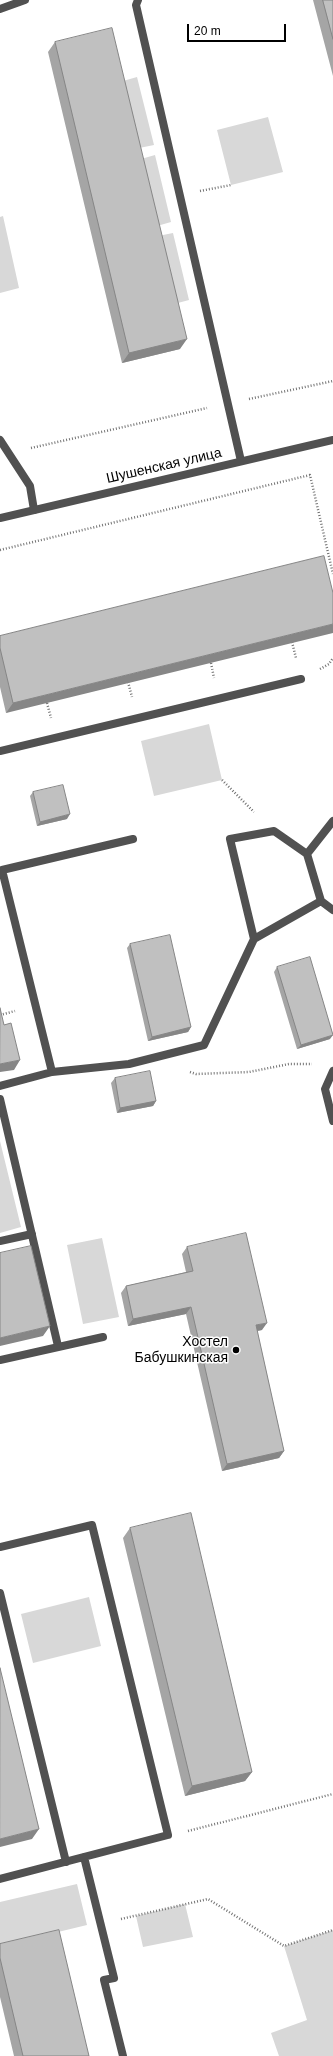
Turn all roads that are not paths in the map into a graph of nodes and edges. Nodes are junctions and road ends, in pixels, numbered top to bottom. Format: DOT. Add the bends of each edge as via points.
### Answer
graph roads {
  1 [pos="25,0"];
  2 [pos="138,0"];
  3 [pos="0,9"];
  4 [pos="0,440"];
  5 [pos="333,440"];
  6 [pos="241,461"];
  7 [pos="34,510"];
  8 [pos="0,518"];
  9 [pos="301,679"];
  10 [pos="0,751"];
  11 [pos="333,821"];
  12 [pos="133,838"];
  13 [pos="307,854"];
  14 [pos="321,901"];
  15 [pos="333,910"];
  16 [pos="254,939"];
  17 [pos="333,1071"];
  18 [pos="52,1072"];
  19 [pos="0,1086"];
  20 [pos="0,1099"];
  21 [pos="333,1121"];
  22 [pos="32,1234"];
  23 [pos="0,1242"];
  24 [pos="103,1337"];
  25 [pos="58,1346"];
  26 [pos="0,1360"];
  27 [pos="0,1547"];
  28 [pos="0,1593"];
  29 [pos="84,1857"];
  30 [pos="66,1862"];
  31 [pos="0,1879"];
  32 [pos="123,2056"];
  1 -- 3 [label="street"];
  2 -- 6 [label="street" via="136,5"];
  4 -- 7 [label="street" via="30,486"];
  5 -- 6 [label="street, Шушенская улица"];
  6 -- 7 [label="street, Шушенская улица"];
  7 -- 8 [label="street, Шушенская улица"];
  9 -- 10 [label="street"];
  11 -- 13 [label="street"];
  12 -- 18 [label="street" via="2,870"];
  13 -- 14 [label="street"];
  13 -- 16 [label="street" via="274,831 230,839"];
  14 -- 15 [label="street"];
  14 -- 16 [label="street"];
  16 -- 18 [label="street" via="204,1045 129,1064"];
  17 -- 21 [label="street" via="325,1089"];
  18 -- 19 [label="street"];
  20 -- 22 [label="street"];
  22 -- 23 [label="street"];
  22 -- 25 [label="street"];
  24 -- 25 [label="street"];
  25 -- 26 [label="street"];
  27 -- 29 [label="street" via="92,1525 168,1836"];
  28 -- 30 [label="street"];
  29 -- 30 [label="street"];
  29 -- 32 [label="street" via="114,1978 104,1980"];
  30 -- 31 [label="street"];
}
